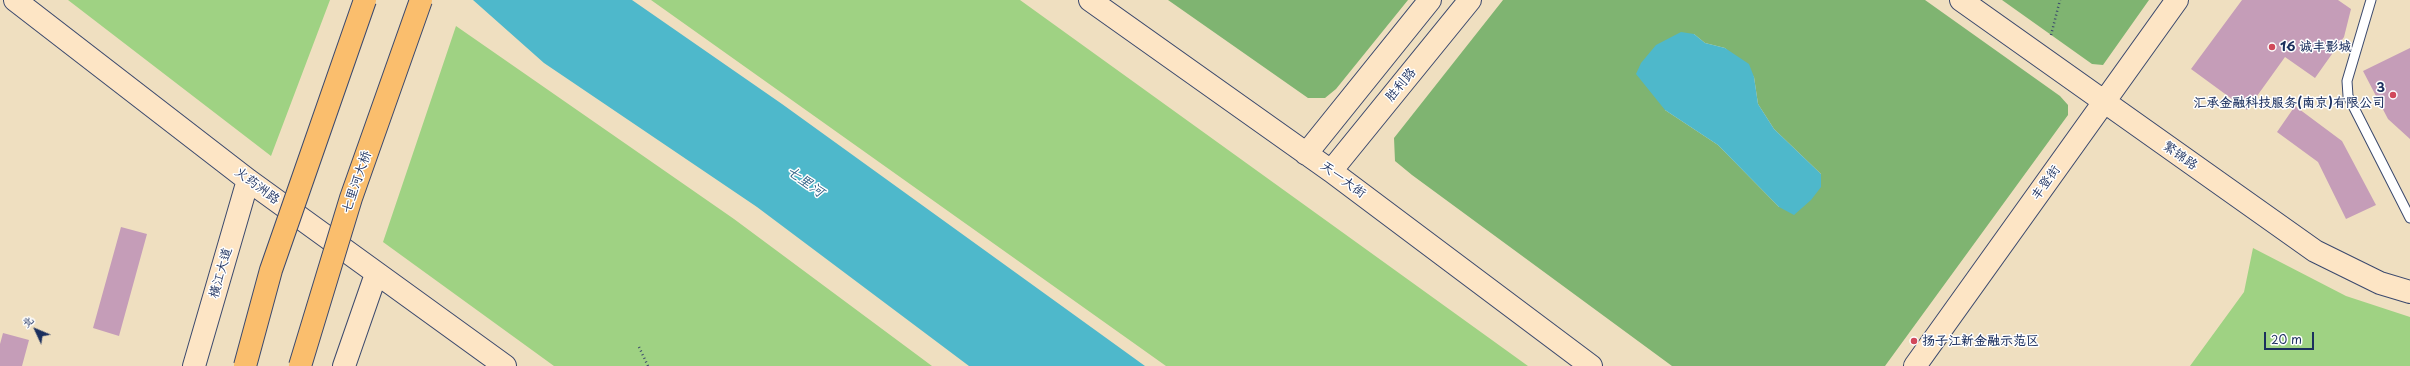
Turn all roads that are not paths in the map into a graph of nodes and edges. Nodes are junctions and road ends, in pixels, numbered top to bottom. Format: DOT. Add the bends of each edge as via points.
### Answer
graph roads {
  1 [pos="15,0"];
  2 [pos="365,0"];
  3 [pos="421,0"];
  4 [pos="1090,0"];
  5 [pos="1430,0"];
  6 [pos="1470,0"];
  7 [pos="1961,0"];
  8 [pos="2177,0"];
  9 [pos="2371,0"];
  10 [pos="2104,102"];
  11 [pos="1306,154"];
  12 [pos="1332,171"];
  13 [pos="248,180"];
  14 [pos="2410,218"];
  15 [pos="376,274"];
  16 [pos="2410,292"];
  17 [pos="194,366"];
  18 [pos="245,366"];
  19 [pos="300,366"];
  20 [pos="344,366"];
  21 [pos="505,366"];
  22 [pos="1591,366"];
  23 [pos="1915,366"];
  1 -- 13 [label="street, 火药洲路"];
  2 -- 18 [label="highway, bridge" via="271,270"];
  3 -- 19 [label="highway, 七里河大桥, bridge" via="351,198"];
  4 -- 11 [label="street, 天一大街"];
  5 -- 11 [label="street"];
  6 -- 12 [label="street, 胜利路"];
  7 -- 10 [label="street, 繁锦路"];
  8 -- 10 [label="street, 丰登街"];
  9 -- 14 [label="lane" via="2349,74 2348,96"];
  10 -- 16 [label="street, 繁锦路" via="2315,251 2380,283"];
  10 -- 23 [label="street, 丰登街"];
  11 -- 12 [label="street, 天一大街"];
  12 -- 22 [label="street, 天一大街"];
  13 -- 15 [label="street, 火药洲路"];
  13 -- 17 [label="street, 横江大道"];
  15 -- 20 [label="street"];
  15 -- 21 [label="street, 火药洲路"];
}
